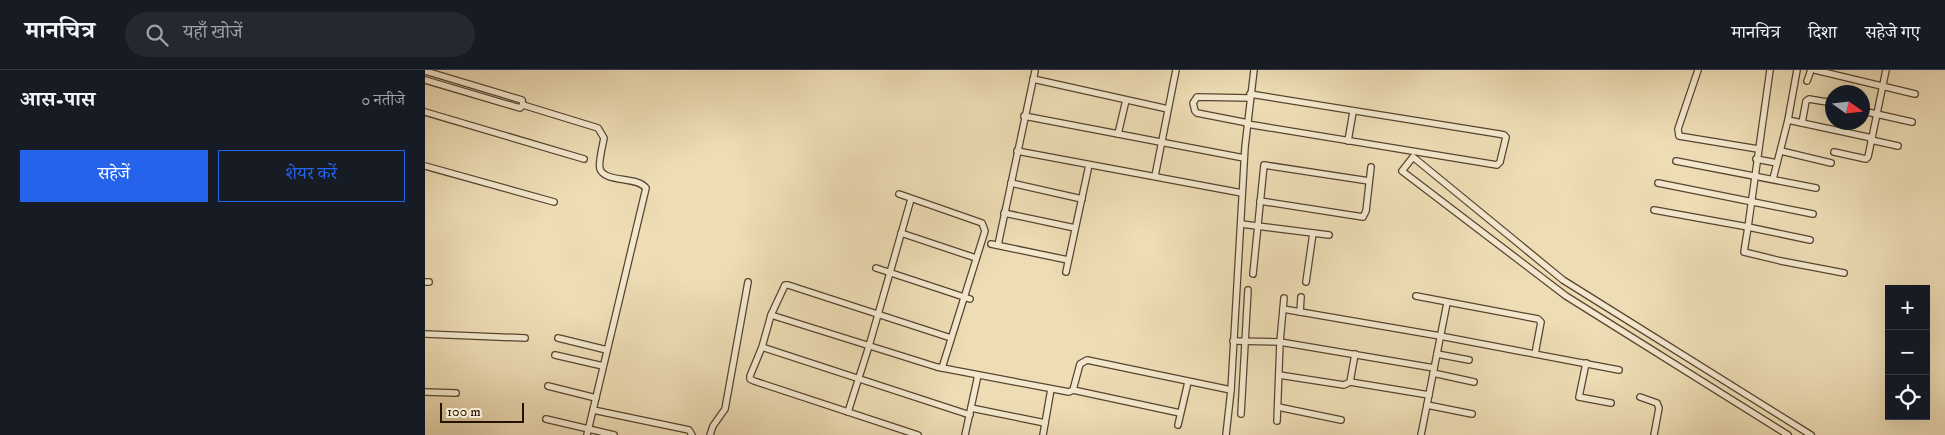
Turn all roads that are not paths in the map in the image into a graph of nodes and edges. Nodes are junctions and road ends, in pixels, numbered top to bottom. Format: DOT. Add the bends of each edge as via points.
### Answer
graph roads {
  1 [pos="1176,70"];
  2 [pos="1254,70"];
  3 [pos="1698,70"];
  4 [pos="1770,70"];
  5 [pos="1797,70"];
  6 [pos="1811,70"];
  7 [pos="1815,70"];
  8 [pos="1886,70"];
  9 [pos="425,71"];
  10 [pos="1035,71"];
  11 [pos="425,80"];
  12 [pos="1033,80"];
  13 [pos="1807,81"];
  14 [pos="1883,86"];
  15 [pos="1915,94"];
  16 [pos="1250,96"];
  17 [pos="1126,100"];
  18 [pos="1825,102"];
  19 [pos="523,105"];
  20 [pos="1168,109"];
  21 [pos="425,112"];
  22 [pos="1353,112"];
  23 [pos="1870,112"];
  24 [pos="1877,114"];
  25 [pos="1024,116"];
  26 [pos="1788,120"];
  27 [pos="1911,122"];
  28 [pos="1802,123"];
  29 [pos="1247,124"];
  30 [pos="1118,134"];
  31 [pos="1872,139"];
  32 [pos="1348,141"];
  33 [pos="1163,142"];
  34 [pos="1898,146"];
  35 [pos="1758,149"];
  36 [pos="1017,151"];
  37 [pos="1781,151"];
  38 [pos="1834,152"];
  39 [pos="1244,158"];
  40 [pos="584,159"];
  41 [pos="1756,159"];
  42 [pos="1676,161"];
  43 [pos="1777,163"];
  44 [pos="1831,163"];
  45 [pos="1089,165"];
  46 [pos="425,166"];
  47 [pos="1371,167"];
  48 [pos="1754,175"];
  49 [pos="1155,176"];
  50 [pos="1773,179"];
  51 [pos="1369,182"];
  52 [pos="1658,183"];
  53 [pos="1011,184"];
  54 [pos="1816,188"];
  55 [pos="1242,193"];
  56 [pos="899,194"];
  57 [pos="1081,198"];
  58 [pos="911,199"];
  59 [pos="1259,201"];
  60 [pos="554,202"];
  61 [pos="1751,202"];
  62 [pos="1654,210"];
  63 [pos="1004,213"];
  64 [pos="1813,214"];
  65 [pos="1241,224"];
  66 [pos="1257,226"];
  67 [pos="1748,227"];
  68 [pos="1075,228"];
  69 [pos="901,233"];
  70 [pos="1313,233"];
  71 [pos="1329,235"];
  72 [pos="1810,240"];
  73 [pos="991,244"];
  74 [pos="997,245"];
  75 [pos="976,258"];
  76 [pos="1068,260"];
  77 [pos="876,268"];
  78 [pos="1066,272"];
  79 [pos="890,273"];
  80 [pos="1844,273"];
  81 [pos="1253,274"];
  82 [pos="748,282"];
  83 [pos="1306,282"];
  84 [pos="1248,290"];
  85 [pos="1416,296"];
  86 [pos="1301,297"];
  87 [pos="967,298"];
  88 [pos="1284,298"];
  89 [pos="1447,303"];
  90 [pos="1283,309"];
  91 [pos="1300,312"];
  92 [pos="771,315"];
  93 [pos="878,315"];
  94 [pos="425,334"];
  95 [pos="1441,336"];
  96 [pos="525,338"];
  97 [pos="558,338"];
  98 [pos="951,338"];
  99 [pos="1233,341"];
  100 [pos="1246,341"];
  101 [pos="1279,342"];
  102 [pos="869,346"];
  103 [pos="762,347"];
  104 [pos="607,350"];
  105 [pos="555,354"];
  106 [pos="1355,354"];
  107 [pos="1437,354"];
  108 [pos="1535,354"];
  109 [pos="1469,360"];
  110 [pos="1586,363"];
  111 [pos="603,366"];
  112 [pos="941,368"];
  113 [pos="1433,370"];
  114 [pos="1619,370"];
  115 [pos="978,375"];
  116 [pos="1279,375"];
  117 [pos="859,379"];
  118 [pos="1188,382"];
  119 [pos="1350,382"];
  120 [pos="1475,382"];
  121 [pos="549,386"];
  122 [pos="1051,389"];
  123 [pos="1073,390"];
  124 [pos="1231,390"];
  125 [pos="425,392"];
  126 [pos="456,393"];
  127 [pos="1429,395"];
  128 [pos="1640,397"];
  129 [pos="595,398"];
  130 [pos="1611,403"];
  131 [pos="1427,405"];
  132 [pos="1278,407"];
  133 [pos="971,408"];
  134 [pos="593,410"];
  135 [pos="848,412"];
  136 [pos="1181,413"];
  137 [pos="1241,414"];
  138 [pos="1472,414"];
  139 [pos="969,415"];
  140 [pos="546,419"];
  141 [pos="1341,420"];
  142 [pos="1277,421"];
  143 [pos="1045,423"];
  144 [pos="1178,425"];
  145 [pos="587,432"];
  146 [pos="614,435"];
  147 [pos="692,435"];
  148 [pos="710,435"];
  149 [pos="918,435"];
  150 [pos="965,435"];
  151 [pos="1043,435"];
  152 [pos="1226,435"];
  153 [pos="1421,435"];
  154 [pos="1654,435"];
  155 [pos="1788,435"];
  156 [pos="1811,435"];
  1 -- 20 [label="street"];
  2 -- 16 [label="street"];
  3 -- 35 [label="street" via="1678,128 1679,136"];
  4 -- 35 [label="street"];
  5 -- 26 [label="street"];
  6 -- 13 [label="street"];
  7 -- 14 [label="street"];
  8 -- 14 [label="street"];
  9 -- 19 [label="street" via="522,100"];
  10 -- 12 [label="street"];
  11 -- 19 [label="street" via="520,108"];
  12 -- 17 [label="street"];
  12 -- 25 [label="street"];
  14 -- 15 [label="street"];
  14 -- 24 [label="street"];
  16 -- 22 [label="street"];
  16 -- 29 [label="street"];
  16 -- 29 [label="street" via="1197,97 1193,103 1197,113"];
  17 -- 20 [label="street"];
  17 -- 30 [label="street"];
  18 -- 28 [label="street" via="1806,101"];
  19 -- 104 [label="street" via="598,128 604,138 599,166 601,172 640,183 646,188"];
  20 -- 33 [label="street"];
  21 -- 40 [label="street"];
  22 -- 32 [label="street"];
  22 -- 32 [label="street" via="1504,134 1505,137 1497,165"];
  23 -- 24 [label="street"];
  24 -- 27 [label="street"];
  24 -- 31 [label="street"];
  25 -- 30 [label="street"];
  25 -- 36 [label="street"];
  26 -- 28 [label="street"];
  26 -- 37 [label="street"];
  28 -- 31 [label="street"];
  29 -- 32 [label="street"];
  29 -- 39 [label="street"];
  30 -- 33 [label="street"];
  31 -- 34 [label="street"];
  31 -- 38 [label="street" via="1866,159"];
  33 -- 39 [label="street"];
  33 -- 49 [label="street"];
  35 -- 41 [label="street"];
  36 -- 45 [label="street"];
  36 -- 53 [label="street"];
  37 -- 43 [label="street"];
  37 -- 44 [label="street"];
  39 -- 55 [label="street"];
  41 -- 43 [label="street"];
  41 -- 48 [label="street"];
  42 -- 48 [label="street"];
  43 -- 50 [label="street"];
  45 -- 49 [label="street"];
  45 -- 57 [label="street"];
  46 -- 60 [label="street"];
  47 -- 51 [label="street"];
  48 -- 50 [label="street"];
  48 -- 61 [label="street"];
  49 -- 55 [label="street"];
  50 -- 54 [label="street"];
  51 -- 59 [label="street" via="1363,217"];
  51 -- 59 [label="street" via="1264,165"];
  52 -- 61 [label="street"];
  53 -- 57 [label="street"];
  53 -- 63 [label="street"];
  55 -- 65 [label="street"];
  56 -- 58 [label="street"];
  57 -- 68 [label="street"];
  58 -- 69 [label="street"];
  58 -- 75 [label="street" via="981,223 985,231"];
  59 -- 66 [label="street"];
  61 -- 64 [label="street"];
  61 -- 67 [label="street"];
  62 -- 67 [label="street"];
  63 -- 68 [label="street"];
  63 -- 74 [label="street"];
  65 -- 66 [label="street"];
  65 -- 99 [label="street"];
  66 -- 70 [label="street"];
  66 -- 81 [label="street"];
  67 -- 72 [label="street"];
  67 -- 80 [label="street" via="1745,253"];
  68 -- 76 [label="street"];
  69 -- 75 [label="street"];
  69 -- 79 [label="street"];
  70 -- 71 [label="street"];
  70 -- 83 [label="street"];
  73 -- 74 [label="street"];
  74 -- 76 [label="street"];
  75 -- 87 [label="street"];
  76 -- 78 [label="street"];
  77 -- 79 [label="street"];
  79 -- 87 [label="street"];
  79 -- 93 [label="street"];
  82 -- 148 [label="street" via="725,409"];
  84 -- 100 [label="street"];
  85 -- 89 [label="street"];
  86 -- 91 [label="street"];
  87 -- 98 [label="street"];
  88 -- 90 [label="street"];
  89 -- 95 [label="street"];
  89 -- 108 [label="street" via="1538,319 1541,322"];
  90 -- 91 [label="street"];
  90 -- 101 [label="street"];
  91 -- 95 [label="street"];
  92 -- 93 [label="street" via="783,287 788,285"];
  92 -- 102 [label="street"];
  92 -- 103 [label="street"];
  93 -- 98 [label="street"];
  93 -- 102 [label="street"];
  94 -- 96 [label="street"];
  95 -- 107 [label="street"];
  95 -- 108 [label="street"];
  97 -- 104 [label="street"];
  98 -- 112 [label="street"];
  99 -- 100 [label="street"];
  99 -- 124 [label="street"];
  100 -- 101 [label="street"];
  100 -- 137 [label="street"];
  101 -- 106 [label="street"];
  101 -- 116 [label="street"];
  102 -- 112 [label="street"];
  102 -- 117 [label="street"];
  103 -- 117 [label="street"];
  103 -- 135 [label="street" via="750,379"];
  104 -- 111 [label="street"];
  105 -- 111 [label="street"];
  106 -- 113 [label="street"];
  106 -- 119 [label="street"];
  107 -- 109 [label="street"];
  107 -- 113 [label="street"];
  108 -- 110 [label="street"];
  110 -- 114 [label="street"];
  110 -- 130 [label="street" via="1579,397"];
  111 -- 129 [label="street"];
  112 -- 115 [label="street"];
  113 -- 120 [label="street"];
  113 -- 127 [label="street"];
  115 -- 122 [label="street"];
  115 -- 133 [label="street"];
  116 -- 119 [label="street" via="1344,385"];
  116 -- 132 [label="street"];
  117 -- 135 [label="street"];
  117 -- 139 [label="street"];
  118 -- 123 [label="street" via="1087,360 1078,369"];
  118 -- 124 [label="street"];
  118 -- 136 [label="street"];
  119 -- 127 [label="street"];
  121 -- 129 [label="street"];
  122 -- 123 [label="street"];
  122 -- 143 [label="street"];
  123 -- 136 [label="street"];
  124 -- 152 [label="street"];
  125 -- 126 [label="street"];
  127 -- 131 [label="street"];
  128 -- 154 [label="street" via="1657,403 1659,408"];
  129 -- 134 [label="street"];
  131 -- 138 [label="street"];
  131 -- 153 [label="street"];
  132 -- 141 [label="street"];
  132 -- 142 [label="street"];
  133 -- 139 [label="street"];
  133 -- 143 [label="street"];
  134 -- 145 [label="street"];
  134 -- 147 [label="street" via="689,430"];
  135 -- 149 [label="street"];
  136 -- 144 [label="street"];
  139 -- 150 [label="street"];
  140 -- 145 [label="street"];
  143 -- 151 [label="street"];
  145 -- 146 [label="street"];
  155 -- 156 [label="street" via="1566,296 1402,170 1413,157 1563,280"];
}
